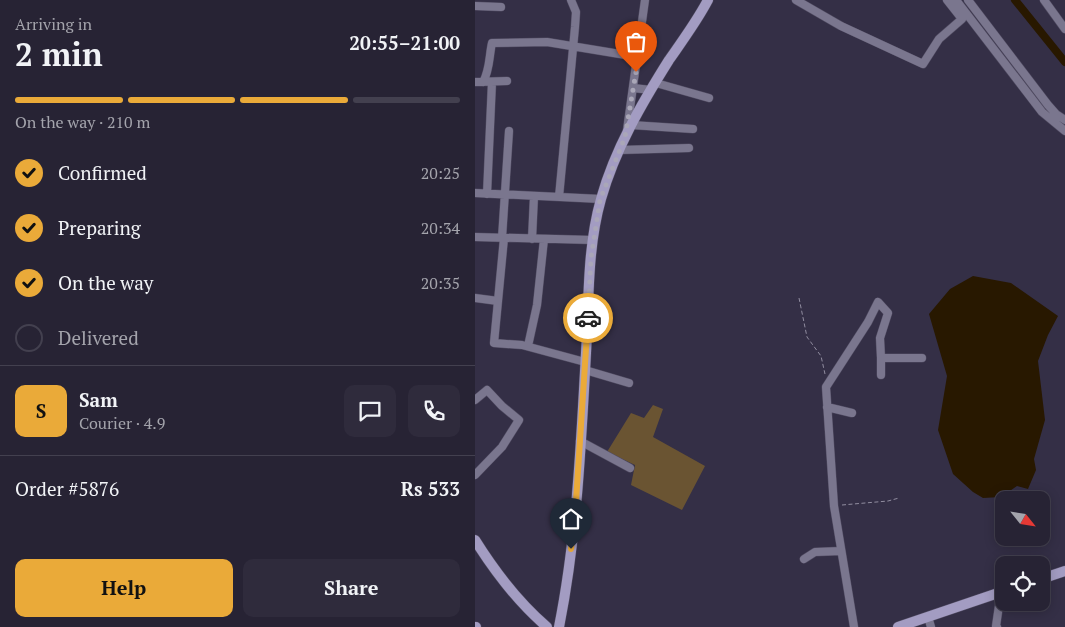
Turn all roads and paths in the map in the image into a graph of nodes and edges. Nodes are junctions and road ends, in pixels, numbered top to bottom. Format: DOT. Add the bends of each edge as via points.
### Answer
graph roads {
  1 [pos="571,0"];
  2 [pos="645,0"];
  3 [pos="708,0"];
  4 [pos="796,0"];
  5 [pos="947,0"];
  6 [pos="956,0"];
  7 [pos="968,0"];
  8 [pos="1044,0"];
  9 [pos="475,6"];
  10 [pos="501,7"];
  11 [pos="1065,29"];
  12 [pos="574,45"];
  13 [pos="638,57"];
  14 [pos="507,81"];
  15 [pos="483,82"];
  16 [pos="653,86"];
  17 [pos="633,88"];
  18 [pos="709,98"];
  19 [pos="1065,120"];
  20 [pos="631,125"];
  21 [pos="693,129"];
  22 [pos="509,131"];
  23 [pos="1065,131"];
  24 [pos="625,137"];
  25 [pos="689,148"];
  26 [pos="620,150"];
  27 [pos="475,193"];
  28 [pos="487,194"];
  29 [pos="504,194"];
  30 [pos="534,196"];
  31 [pos="559,197"];
  32 [pos="601,199"];
  33 [pos="475,237"];
  34 [pos="503,238"];
  35 [pos="532,239"];
  36 [pos="544,239"];
  37 [pos="593,240"];
  38 [pos="475,298"];
  39 [pos="799,298"];
  40 [pos="498,301"];
  41 [pos="528,346"];
  42 [pos="881,358"];
  43 [pos="922,358"];
  44 [pos="585,366"];
  45 [pos="881,375"];
  46 [pos="629,383"];
  47 [pos="826,387"];
  48 [pos="475,400"];
  49 [pos="827,407"];
  50 [pos="852,413"];
  51 [pos="580,441"];
  52 [pos="630,468"];
  53 [pos="475,475"];
  54 [pos="899,498"];
  55 [pos="834,506"];
  56 [pos="475,540"];
  57 [pos="841,551"];
  58 [pos="804,559"];
  59 [pos="1065,571"];
  60 [pos="1050,575"];
  61 [pos="995,594"];
  62 [pos="999,611"];
  63 [pos="929,622"];
  64 [pos="547,627"];
  65 [pos="559,627"];
  66 [pos="854,627"];
  67 [pos="898,627"];
  68 [pos="997,627"];
  1 -- 12 [label="street" via="576,12"];
  2 -- 13 [label="street"];
  3 -- 16 [label="street"];
  4 -- 5 [label="street" via="841,26 923,64 939,39 962,19"];
  6 -- 23 [label="street" via="1042,112"];
  7 -- 19 [label="street" via="1048,105"];
  8 -- 11 [label="street"];
  9 -- 10 [label="street"];
  12 -- 13 [label="street"];
  12 -- 15 [label="street" via="491,43 488,74"];
  12 -- 31 [label="street"];
  13 -- 17 [label="street"];
  14 -- 15 [label="street"];
  15 -- 28 [label="street"];
  16 -- 17 [label="street"];
  16 -- 18 [label="street"];
  16 -- 20 [label="street"];
  17 -- 24 [label="street"];
  20 -- 21 [label="street"];
  20 -- 24 [label="street"];
  22 -- 29 [label="street"];
  24 -- 26 [label="street"];
  25 -- 26 [label="street"];
  26 -- 32 [label="street"];
  27 -- 28 [label="street"];
  28 -- 29 [label="street"];
  29 -- 30 [label="street"];
  29 -- 34 [label="street"];
  30 -- 31 [label="street"];
  30 -- 35 [label="street"];
  31 -- 32 [label="street"];
  32 -- 37 [label="street"];
  33 -- 34 [label="street"];
  34 -- 35 [label="street"];
  34 -- 40 [label="street"];
  35 -- 36 [label="street"];
  36 -- 37 [label="street"];
  36 -- 41 [label="street" via="537,305"];
  37 -- 44 [label="street"];
  38 -- 40 [label="street"];
  39 -- 47 [label="path" via="807,337 821,356"];
  40 -- 41 [label="street" via="494,343"];
  41 -- 44 [label="street"];
  42 -- 43 [label="street"];
  42 -- 45 [label="street"];
  42 -- 47 [label="street" via="880,338 888,312 878,302"];
  44 -- 46 [label="street"];
  44 -- 51 [label="street"];
  47 -- 49 [label="street"];
  48 -- 53 [label="street" via="487,390 519,420 502,446"];
  49 -- 50 [label="street"];
  49 -- 55 [label="street"];
  51 -- 52 [label="street"];
  51 -- 65 [label="street" via="575,517"];
  54 -- 55 [label="path"];
  55 -- 57 [label="street"];
  56 -- 64 [label="street" via="513,593"];
  57 -- 58 [label="street" via="815,552"];
  57 -- 66 [label="street"];
  59 -- 60 [label="street"];
  61 -- 63 [label="street"];
  62 -- 68 [label="street"];
  63 -- 67 [label="street"];
}
